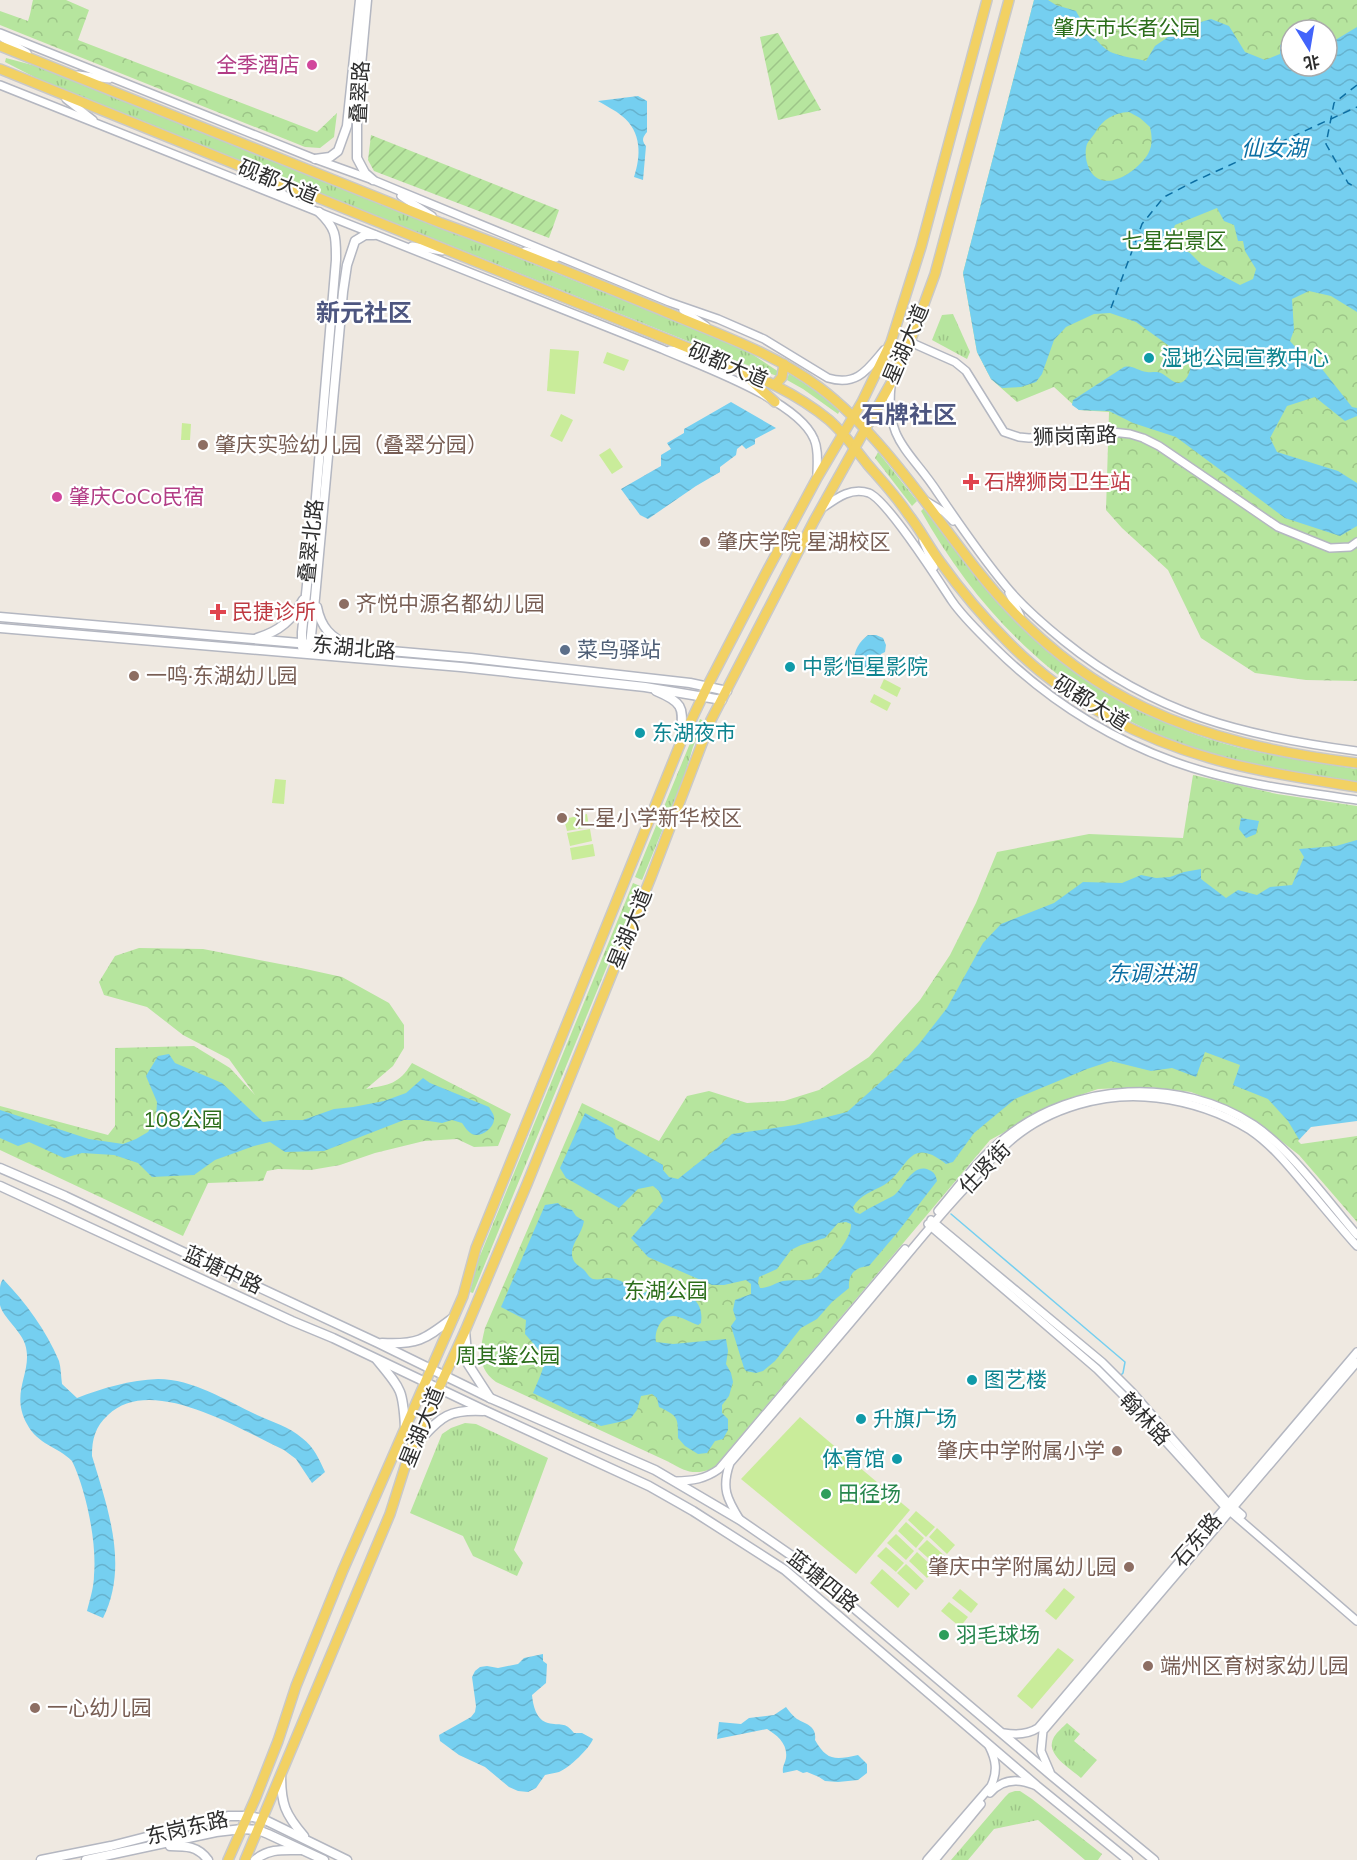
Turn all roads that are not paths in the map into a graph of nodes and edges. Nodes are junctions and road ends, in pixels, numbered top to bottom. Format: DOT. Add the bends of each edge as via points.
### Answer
graph roads {
  1 [pos="360,0"];
  2 [pos="367,0"];
  3 [pos="987,0"];
  4 [pos="1009,0"];
  5 [pos="0,35"];
  6 [pos="977,41"];
  7 [pos="996,46"];
  8 [pos="1,47"];
  9 [pos="39,61"];
  10 [pos="0,69"];
  11 [pos="69,73"];
  12 [pos="120,81"];
  13 [pos="0,85"];
  14 [pos="60,93"];
  15 [pos="99,125"];
  16 [pos="347,126"];
  17 [pos="358,131"];
  18 [pos="315,159"];
  19 [pos="256,172"];
  20 [pos="373,180"];
  21 [pos="390,188"];
  22 [pos="293,202"];
  23 [pos="319,212"];
  24 [pos="441,223"];
  25 [pos="374,234"];
  26 [pos="400,244"];
  27 [pos="513,249"];
  28 [pos="452,252"];
  29 [pos="336,260"];
  30 [pos="573,261"];
  31 [pos="347,265"];
  32 [pos="669,302"];
  33 [pos="718,334"];
  34 [pos="891,342"];
  35 [pos="908,346"];
  36 [pos="662,349"];
  37 [pos="706,355"];
  38 [pos="784,364"];
  39 [pos="738,368"];
  40 [pos="891,383"];
  41 [pos="775,385"];
  42 [pos="775,402"];
  43 [pos="854,416"];
  44 [pos="866,430"];
  45 [pos="843,434"];
  46 [pos="855,449"];
  47 [pos="817,478"];
  48 [pos="922,498"];
  49 [pos="822,508"];
  50 [pos="909,514"];
  51 [pos="797,515"];
  52 [pos="814,521"];
  53 [pos="917,528"];
  54 [pos="962,529"];
  55 [pos="1357,542"];
  56 [pos="938,577"];
  57 [pos="1006,586"];
  58 [pos="305,597"];
  59 [pos="315,598"];
  60 [pos="0,617"];
  61 [pos="1023,623"];
  62 [pos="0,628"];
  63 [pos="250,640"];
  64 [pos="306,644"];
  65 [pos="333,646"];
  66 [pos="352,648"];
  67 [pos="304,654"];
  68 [pos="332,656"];
  69 [pos="645,682"];
  70 [pos="708,686"];
  71 [pos="703,695"];
  72 [pos="724,695"];
  73 [pos="681,742"];
  74 [pos="1357,751"];
  75 [pos="1357,763"];
  76 [pos="1357,787"];
  77 [pos="1357,800"];
  78 [pos="0,1168"];
  79 [pos="0,1186"];
  80 [pos="102,1213"];
  81 [pos="931,1223"];
  82 [pos="95,1230"];
  83 [pos="1357,1235"];
  84 [pos="1357,1246"];
  85 [pos="463,1296"];
  86 [pos="477,1302"];
  87 [pos="298,1306"];
  88 [pos="454,1317"];
  89 [pos="292,1321"];
  90 [pos="465,1331"];
  91 [pos="378,1343"];
  92 [pos="1357,1352"];
  93 [pos="375,1358"];
  94 [pos="1357,1362"];
  95 [pos="431,1369"];
  96 [pos="444,1375"];
  97 [pos="426,1381"];
  98 [pos="438,1387"];
  99 [pos="490,1398"];
  100 [pos="486,1412"];
  101 [pos="405,1427"];
  102 [pos="410,1451"];
  103 [pos="614,1451"];
  104 [pos="608,1467"];
  105 [pos="675,1481"];
  106 [pos="1229,1508"];
  107 [pos="740,1520"];
  108 [pos="795,1558"];
  109 [pos="785,1570"];
  110 [pos="1357,1615"];
  111 [pos="1357,1621"];
  112 [pos="936,1676"];
  113 [pos="926,1689"];
  114 [pos="1040,1729"];
  115 [pos="1004,1733"];
  116 [pos="278,1741"];
  117 [pos="988,1744"];
  118 [pos="293,1747"];
  119 [pos="281,1775"];
  120 [pos="1051,1775"];
  121 [pos="1037,1786"];
  122 [pos="248,1816"];
  123 [pos="262,1819"];
  124 [pos="242,1829"];
  125 [pos="258,1830"];
  126 [pos="309,1841"];
  127 [pos="152,1846"];
  128 [pos="325,1849"];
  129 [pos="304,1850"];
  130 [pos="322,1859"];
  131 [pos="41,1860"];
  132 [pos="86,1860"];
  133 [pos="208,1860"];
  134 [pos="228,1860"];
  135 [pos="245,1860"];
  136 [pos="255,1860"];
  137 [pos="348,1860"];
  138 [pos="927,1860"];
  139 [pos="935,1860"];
  140 [pos="1128,1860"];
  141 [pos="1154,1860"];
  1 -- 16 [label="main road, 叠翠路"];
  2 -- 17 [label="main road, 叠翠路"];
  3 -- 6 [label="main road, 星湖大道"];
  4 -- 7 [label="main road, 星湖大道"];
  5 -- 9 [label="street"];
  5 -- 12 [label="street, 砚都大道"];
  6 -- 7 [label="main road"];
  6 -- 34 [label="main road, 星湖大道"];
  7 -- 35 [label="main road, 星湖大道" via="935,274"];
  8 -- 9 [label="main road, 砚都大道"];
  9 -- 11 [label="main road, 砚都大道"];
  10 -- 14 [label="main road, 砚都大道"];
  11 -- 12 [label="street"];
  11 -- 24 [label="main road, 砚都大道"];
  12 -- 18 [label="street, 砚都大道"];
  13 -- 15 [label="street, 砚都大道"];
  14 -- 15 [label="street"];
  14 -- 19 [label="main road, 砚都大道"];
  15 -- 22 [label="street, 砚都大道"];
  16 -- 17 [label="main road" via="350,134"];
  16 -- 18 [label="main road, 叠翠路" via="338,152"];
  17 -- 20 [label="main road, 叠翠路" via="357,158"];
  18 -- 20 [label="street, 砚都大道"];
  19 -- 22 [label="street"];
  19 -- 28 [label="main road, 砚都大道"];
  20 -- 21 [label="street, 砚都大道"];
  21 -- 24 [label="street"];
  21 -- 30 [label="street, 砚都大道"];
  22 -- 23 [label="street, 砚都大道"];
  23 -- 25 [label="street, 砚都大道"];
  23 -- 29 [label="main road, 叠翠北路" via="335,233"];
  24 -- 27 [label="main road, 砚都大道"];
  25 -- 26 [label="street, 砚都大道"];
  25 -- 31 [label="main road, 叠翠北路" via="355,241"];
  26 -- 28 [label="street"];
  26 -- 36 [label="street, 砚都大道"];
  27 -- 30 [label="street"];
  27 -- 33 [label="main road, 砚都大道"];
  28 -- 37 [label="main road, 砚都大道"];
  29 -- 31 [label="main road" via="344,258"];
  29 -- 58 [label="main road, 叠翠北路"];
  30 -- 32 [label="street, 砚都大道"];
  31 -- 59 [label="main road, 叠翠北路"];
  32 -- 33 [label="street"];
  32 -- 34 [label="street, 砚都大道" via="764,339 836,380 863,374"];
  33 -- 38 [label="main road, 砚都大道"];
  34 -- 35 [label="main road" via="899,352"];
  34 -- 43 [label="main road, 星湖大道"];
  35 -- 40 [label="main road, 星湖大道"];
  35 -- 55 [label="street, 狮岗南路" via="955,362 966,371 1005,432 1029,438 1112,432 1143,438 1278,527 1330,548 1350,547"];
  36 -- 37 [label="street"];
  36 -- 42 [label="street, 砚都大道"];
  37 -- 39 [label="main road, 砚都大道"];
  38 -- 41 [label="main road" via="782,377"];
  38 -- 43 [label="main road, 砚都大道"];
  39 -- 41 [label="main road, 砚都大道"];
  39 -- 42 [label="main road"];
  40 -- 44 [label="main road, 星湖大道"];
  40 -- 54 [label="street" via="890,413 898,440"];
  41 -- 45 [label="main road, 砚都大道" via="829,420"];
  42 -- 47 [label="street, 砚都大道" via="795,415 811,433 816,447"];
  43 -- 44 [label="main road, 砚都大道"];
  43 -- 45 [label="main road, 星湖大道"];
  44 -- 46 [label="main road, 星湖大道"];
  44 -- 48 [label="main road, 砚都大道"];
  45 -- 46 [label="main road, 砚都大道"];
  45 -- 47 [label="main road, 星湖大道"];
  46 -- 49 [label="main road, 星湖大道"];
  46 -- 50 [label="main road, 砚都大道"];
  47 -- 51 [label="main road, 星湖大道"];
  48 -- 50 [label="main road"];
  48 -- 54 [label="street"];
  48 -- 61 [label="main road, 砚都大道"];
  49 -- 52 [label="main road, 星湖大道"];
  49 -- 56 [label="street" via="852,491 875,496"];
  50 -- 53 [label="main road, 砚都大道"];
  51 -- 52 [label="main road" via="806,514"];
  51 -- 70 [label="main road, 星湖大道"];
  52 -- 72 [label="main road, 星湖大道"];
  53 -- 56 [label="street"];
  53 -- 76 [label="main road, 砚都大道" via="958,585 1008,642 1093,708 1156,740 1227,763"];
  54 -- 57 [label="street"];
  56 -- 77 [label="street" via="953,602 1005,658 1065,705 1118,737 1200,770"];
  57 -- 61 [label="street"];
  57 -- 74 [label="street" via="1086,658 1155,699 1234,728"];
  58 -- 59 [label="main road"];
  58 -- 63 [label="main road" via="295,615 282,627"];
  58 -- 64 [label="main road, 叠翠北路"];
  59 -- 64 [label="main road, 叠翠北路"];
  59 -- 66 [label="main road" via="326,631"];
  60 -- 63 [label="main road, 东湖北路"];
  61 -- 75 [label="main road, 砚都大道" via="1092,678 1158,715 1254,746"];
  62 -- 67 [label="main road, 东湖北路"];
  63 -- 64 [label="main road, 东湖北路"];
  64 -- 65 [label="main road, 东湖北路"];
  64 -- 67 [label="main road, 叠翠北路"];
  65 -- 66 [label="main road, 东湖北路"];
  65 -- 68 [label="main road"];
  66 -- 69 [label="main road, 东湖北路"];
  67 -- 68 [label="main road, 东湖北路"];
  68 -- 69 [label="main road, 东湖北路"];
  69 -- 70 [label="main road, 东湖北路"];
  69 -- 71 [label="main road, 东湖北路"];
  69 -- 73 [label="main road" via="679,704"];
  70 -- 71 [label="main road, 星湖大道"];
  70 -- 72 [label="main road, 东湖北路"];
  71 -- 72 [label="main road, 东湖北路"];
  71 -- 73 [label="main road, 星湖大道"];
  72 -- 86 [label="main road, 星湖大道"];
  73 -- 85 [label="main road, 星湖大道" via="476,1248"];
  78 -- 80 [label="main road, 蓝塘中路"];
  79 -- 82 [label="main road, 蓝塘中路"];
  80 -- 82 [label="main road" via="93,1222"];
  80 -- 87 [label="main road, 蓝塘中路"];
  81 -- 83 [label="street" via="990,1152 1032,1119 1088,1097 1144,1091 1201,1101 1254,1125 1283,1148"];
  81 -- 84 [label="street, 仕贤街" via="1010,1141 1035,1124 1090,1102 1144,1096 1201,1107 1251,1131 1277,1153"];
  81 -- 105 [label="street" via="719,1469 708,1477"];
  81 -- 106 [label="street, 翰林路" via="1102,1362"];
  81 -- 107 [label="street, 仕贤街" via="730,1463 725,1487 728,1501"];
  82 -- 89 [label="main road, 蓝塘中路"];
  85 -- 86 [label="main road"];
  85 -- 88 [label="main road, 星湖大道"];
  86 -- 90 [label="main road, 星湖大道"];
  87 -- 89 [label="main road" via="299,1312"];
  87 -- 91 [label="main road, 蓝塘中路"];
  88 -- 91 [label="main road" via="420,1340"];
  88 -- 95 [label="main road, 星湖大道"];
  89 -- 93 [label="main road, 蓝塘中路"];
  90 -- 96 [label="main road, 星湖大道"];
  90 -- 99 [label="main road" via="468,1364"];
  91 -- 95 [label="main road, 蓝塘中路"];
  92 -- 106 [label="street, 石东路"];
  93 -- 97 [label="main road, 蓝塘中路"];
  93 -- 101 [label="main road" via="401,1391"];
  94 -- 106 [label="street, 石东路"];
  95 -- 96 [label="main road, 蓝塘中路"];
  95 -- 97 [label="main road, 星湖大道"];
  96 -- 98 [label="main road, 星湖大道"];
  96 -- 99 [label="main road, 蓝塘四路"];
  97 -- 98 [label="main road, 蓝塘中路"];
  97 -- 101 [label="main road, 星湖大道"];
  98 -- 100 [label="main road, 蓝塘四路"];
  98 -- 102 [label="main road, 星湖大道"];
  99 -- 103 [label="main road, 蓝塘四路"];
  100 -- 102 [label="main road" via="459,1412 443,1417"];
  100 -- 104 [label="main road, 蓝塘四路"];
  101 -- 116 [label="main road, 星湖大道" via="306,1660"];
  102 -- 118 [label="main road, 星湖大道" via="390,1514"];
  103 -- 104 [label="main road" via="603,1452 601,1460"];
  103 -- 105 [label="main road, 蓝塘四路"];
  104 -- 109 [label="main road, 蓝塘四路" via="700,1515"];
  105 -- 107 [label="main road, 蓝塘四路"];
  106 -- 110 [label="street, 翰林路"];
  106 -- 111 [label="street, 翰林路"];
  106 -- 114 [label="street, 石东路"];
  107 -- 108 [label="main road, 蓝塘四路"];
  108 -- 109 [label="main road"];
  108 -- 112 [label="main road, 蓝塘四路"];
  109 -- 113 [label="main road, 蓝塘四路"];
  112 -- 113 [label="main road"];
  112 -- 115 [label="main road, 蓝塘四路"];
  113 -- 117 [label="main road, 蓝塘四路"];
  114 -- 115 [label="street" via="1018,1735"];
  114 -- 120 [label="street" via="1041,1751"];
  115 -- 120 [label="main road, 蓝塘四路"];
  116 -- 118 [label="main road"];
  116 -- 122 [label="main road, 星湖大道"];
  117 -- 121 [label="main road, 蓝塘四路"];
  117 -- 138 [label="street" via="996,1764 991,1785"];
  118 -- 119 [label="main road, 星湖大道"];
  119 -- 123 [label="main road, 星湖大道"];
  119 -- 126 [label="main road" via="284,1809"];
  120 -- 141 [label="main road, 蓝塘四路"];
  121 -- 139 [label="street" via="1022,1780 1000,1784"];
  121 -- 140 [label="main road, 蓝塘四路"];
  122 -- 123 [label="main road, 东岗东路"];
  122 -- 124 [label="main road, 星湖大道"];
  122 -- 131 [label="main road, 东岗东路" via="228,1816"];
  123 -- 125 [label="main road, 星湖大道"];
  123 -- 126 [label="main road, 东岗东路"];
  124 -- 125 [label="main road, 东岗东路"];
  124 -- 127 [label="main road, 东岗东路"];
  124 -- 134 [label="main road, 星湖大道"];
  125 -- 129 [label="main road, 东岗东路"];
  125 -- 135 [label="main road, 星湖大道"];
  126 -- 128 [label="main road, 东岗东路"];
  127 -- 132 [label="main road, 东岗东路"];
  127 -- 133 [label="main road" via="194,1848"];
  128 -- 130 [label="street"];
  128 -- 137 [label="main road, 东岗东路"];
  129 -- 130 [label="main road, 东岗东路"];
  129 -- 136 [label="main road" via="273,1850"];
}
